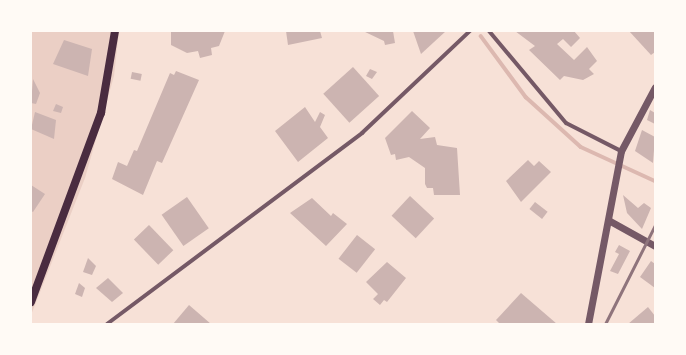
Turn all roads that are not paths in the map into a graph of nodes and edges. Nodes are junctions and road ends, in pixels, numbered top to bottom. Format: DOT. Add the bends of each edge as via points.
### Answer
graph roads {
  1 [pos="115,31"];
  2 [pos="470,31"];
  3 [pos="489,31"];
  4 [pos="655,87"];
  5 [pos="621,151"];
  6 [pos="610,221"];
  7 [pos="655,246"];
  8 [pos="31,302"];
  9 [pos="106,324"];
  10 [pos="588,324"];
  1 -- 8 [label="main road" via="101,113"];
  2 -- 9 [label="street" via="362,133"];
  3 -- 5 [label="street" via="566,123"];
  4 -- 5 [label="street"];
  5 -- 6 [label="street" via="612,186"];
  6 -- 7 [label="street"];
  6 -- 10 [label="street"];
}
